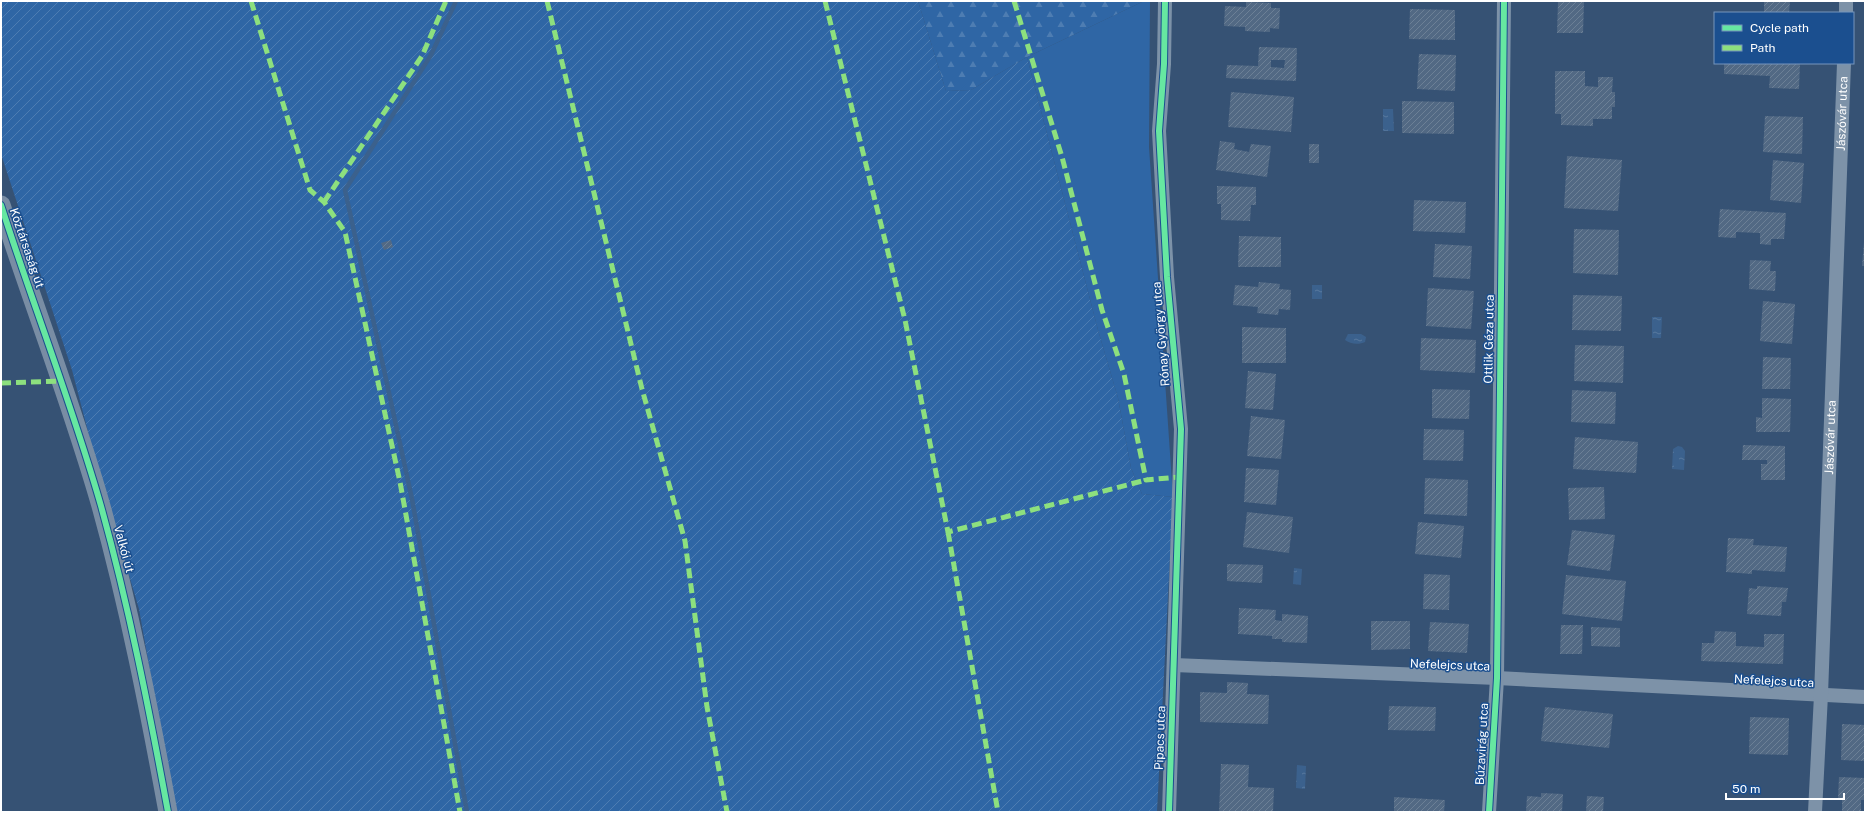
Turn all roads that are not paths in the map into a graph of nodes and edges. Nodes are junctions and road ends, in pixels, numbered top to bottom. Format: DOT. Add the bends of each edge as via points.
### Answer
graph roads {
  1 [pos="1165,1"];
  2 [pos="1504,1"];
  3 [pos="1846,1"];
  4 [pos="1846,12"];
  5 [pos="1844,64"];
  6 [pos="1,205"];
  7 [pos="5,231"];
  8 [pos="33,299"];
  9 [pos="1174,665"];
  10 [pos="1497,678"];
  11 [pos="1821,695"];
  12 [pos="1865,697"];
  13 [pos="168,812"];
  14 [pos="1168,812"];
  15 [pos="1489,812"];
  16 [pos="1815,812"];
  1 -- 9 [label="street, Rónay György utca" via="1159,145 1167,277 1181,429"];
  2 -- 10 [label="street, Ottlik Géza utca"];
  3 -- 4 [label="street"];
  5 -- 11 [label="street, Jászóvár utca"];
  6 -- 7 [label="main road, Köztársaság út"];
  7 -- 8 [label="main road, Köztársaság út"];
  8 -- 13 [label="main road, Valkói út" via="96,490 122,587 145,684"];
  9 -- 10 [label="street, Nefelejcs utca"];
  9 -- 14 [label="street, Pipacs utca"];
  10 -- 11 [label="street, Nefelejcs utca"];
  10 -- 15 [label="street, Búzavirág utca"];
  11 -- 12 [label="street, Nefelejcs utca"];
  11 -- 16 [label="street, Jászóvár utca"];
}
